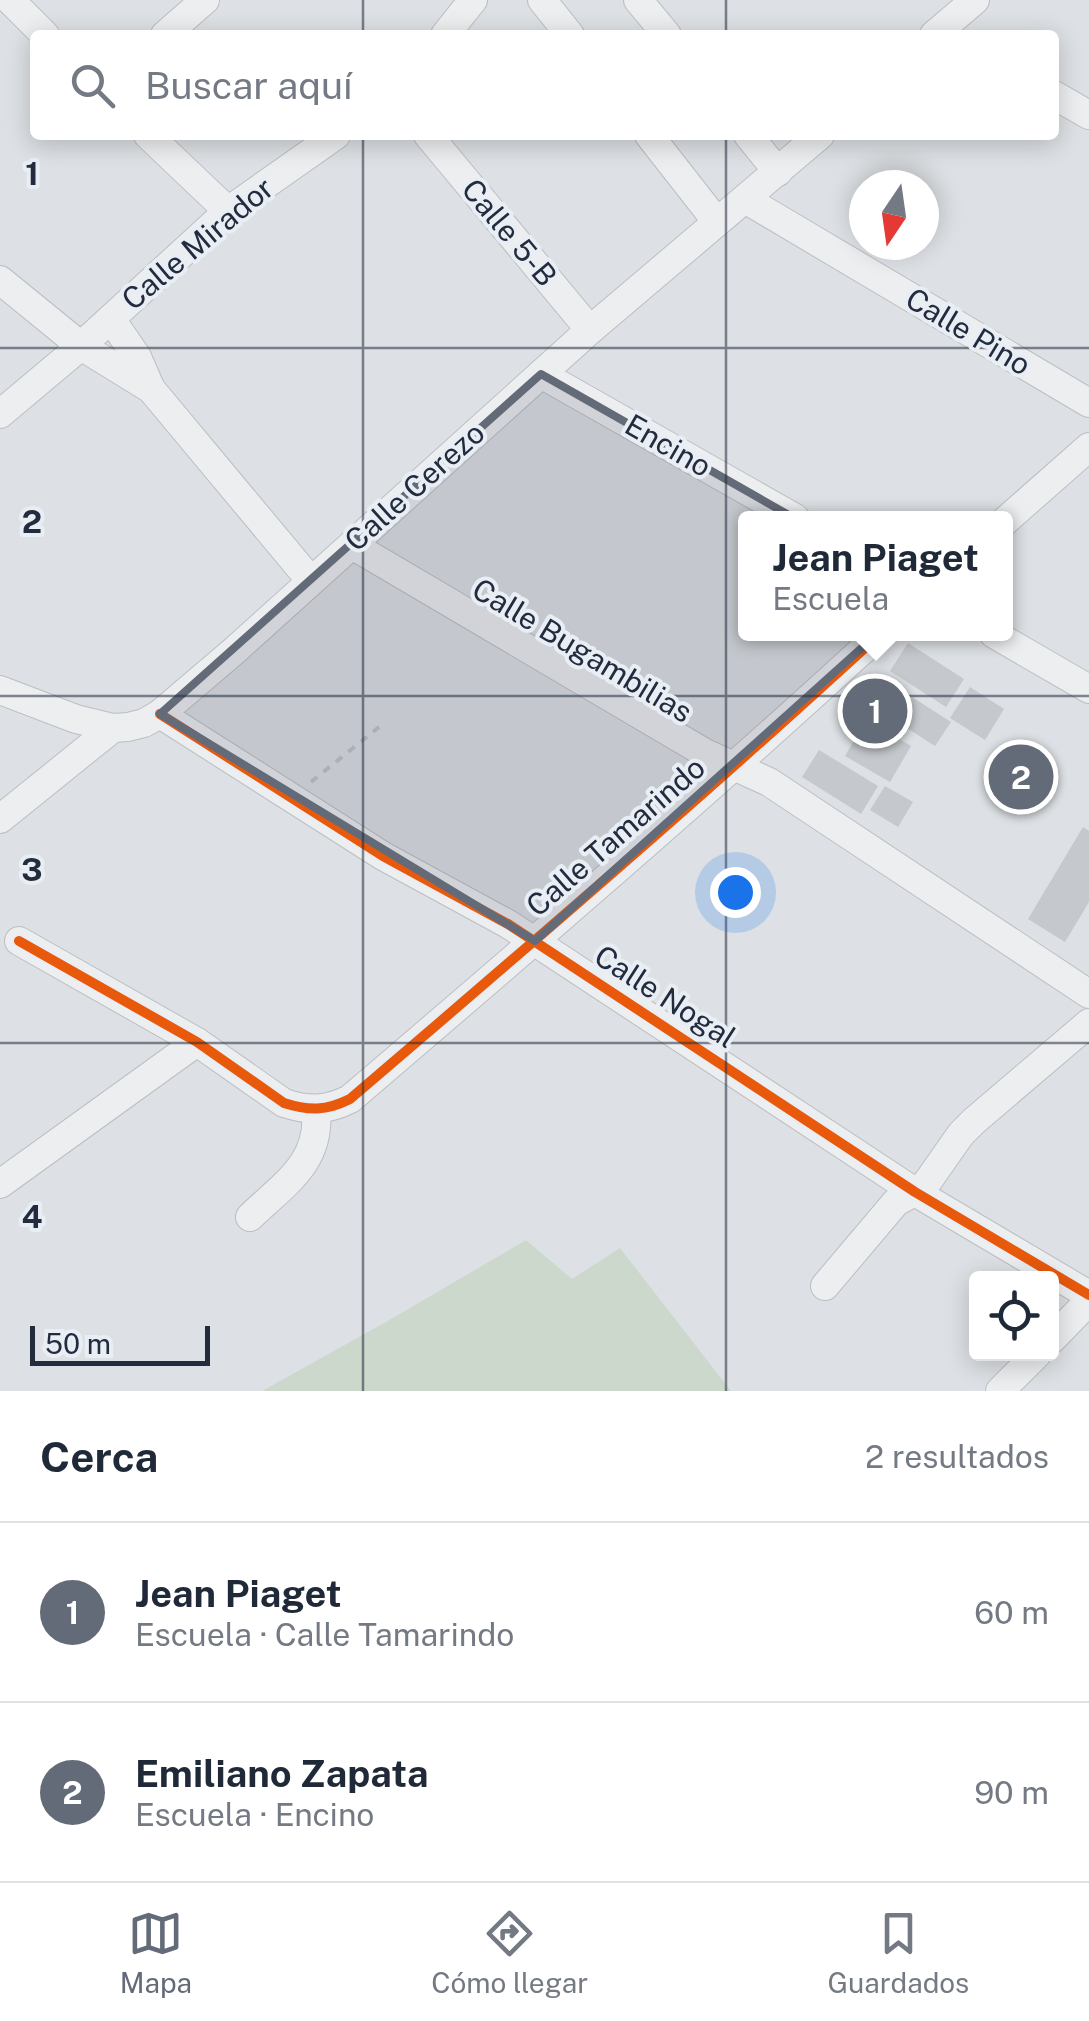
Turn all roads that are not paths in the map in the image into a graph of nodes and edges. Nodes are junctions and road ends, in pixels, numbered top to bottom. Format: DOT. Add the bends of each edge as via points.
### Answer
graph roads {
  1 [pos="10,0"];
  2 [pos="205,0"];
  3 [pos="473,0"];
  4 [pos="542,0"];
  5 [pos="638,0"];
  6 [pos="975,0"];
  7 [pos="40,30"];
  8 [pos="170,30"];
  9 [pos="448,30"];
  10 [pos="566,30"];
  11 [pos="663,30"];
  12 [pos="945,30"];
  13 [pos="1059,98"];
  14 [pos="1089,115"];
  15 [pos="153,140"];
  16 [pos="329,140"];
  17 [pos="432,140"];
  18 [pos="652,140"];
  19 [pos="752,140"];
  20 [pos="814,140"];
  21 [pos="778,172"];
  22 [pos="745,199"];
  23 [pos="228,211"];
  24 [pos="717,222"];
  25 [pos="0,280"];
  26 [pos="111,319"];
  27 [pos="590,330"];
  28 [pos="82,346"];
  29 [pos="541,374"];
  30 [pos="151,389"];
  31 [pos="1089,403"];
  32 [pos="0,414"];
  33 [pos="1089,447"];
  34 [pos="782,511"];
  35 [pos="1013,514"];
  36 [pos="352,545"];
  37 [pos="311,581"];
  38 [pos="872,641"];
  39 [pos="1006,641"];
  40 [pos="1089,689"];
  41 [pos="0,690"];
  42 [pos="160,714"];
  43 [pos="113,728"];
  44 [pos="735,767"];
  45 [pos="0,819"];
  46 [pos="20,941"];
  47 [pos="535,941"];
  48 [pos="1089,994"];
  49 [pos="1089,1023"];
  50 [pos="197,1042"];
  51 [pos="316,1110"];
  52 [pos="0,1184"];
  53 [pos="915,1192"];
  54 [pos="250,1217"];
  55 [pos="825,1286"];
  56 [pos="1089,1298"];
  57 [pos="1059,1331"];
  58 [pos="1031,1361"];
  59 [pos="1000,1391"];
  1 -- 7 [label="street"];
  2 -- 8 [label="street"];
  3 -- 9 [label="street"];
  4 -- 10 [label="street"];
  5 -- 11 [label="street"];
  6 -- 12 [label="street"];
  13 -- 14 [label="street"];
  15 -- 23 [label="street"];
  16 -- 23 [label="street, Calle Mirador"];
  17 -- 27 [label="street, Calle 5-B"];
  18 -- 24 [label="street"];
  19 -- 21 [label="street"];
  20 -- 21 [label="street, Calle Cerezo"];
  21 -- 22 [label="street, Calle Cerezo"];
  22 -- 24 [label="street, Calle Cerezo"];
  22 -- 31 [label="street, Calle Pino"];
  23 -- 26 [label="street, Calle Mirador"];
  24 -- 27 [label="street, Calle Cerezo"];
  25 -- 28 [label="street"];
  26 -- 28 [label="street, Calle Mirador"];
  26 -- 30 [label="street"];
  27 -- 29 [label="street, Calle Cerezo"];
  28 -- 30 [label="street"];
  28 -- 32 [label="street, Calle Mirador"];
  29 -- 34 [label="street, Encino"];
  29 -- 36 [label="street, Calle Cerezo"];
  30 -- 37 [label="street"];
  33 -- 35 [label="street"];
  36 -- 37 [label="street, Calle Cerezo"];
  36 -- 44 [label="street, Calle Bugambilias"];
  37 -- 42 [label="street, Calle Cerezo"];
  38 -- 44 [label="street, Calle Tamarindo"];
  39 -- 40 [label="street"];
  41 -- 43 [label="street"];
  42 -- 43 [label="street, Calle Cerezo"];
  42 -- 47 [label="street, Calle Nogal" via="383,856"];
  43 -- 45 [label="street, Calle Cerezo"];
  44 -- 47 [label="street, Calle Tamarindo"];
  44 -- 48 [label="street, Calle Bugambilias" via="769,782"];
  46 -- 50 [label="street"];
  47 -- 51 [label="street, Calle Tamarindo" via="350,1099"];
  47 -- 53 [label="street, Calle Nogal"];
  49 -- 53 [label="street" via="974,1120"];
  50 -- 51 [label="street" via="284,1102"];
  50 -- 52 [label="street"];
  51 -- 54 [label="street" via="318,1129 305,1163"];
  53 -- 55 [label="street" via="896,1202"];
  53 -- 56 [label="street, Calle Nogal"];
  56 -- 57 [label="street"];
  58 -- 59 [label="street"];
}
